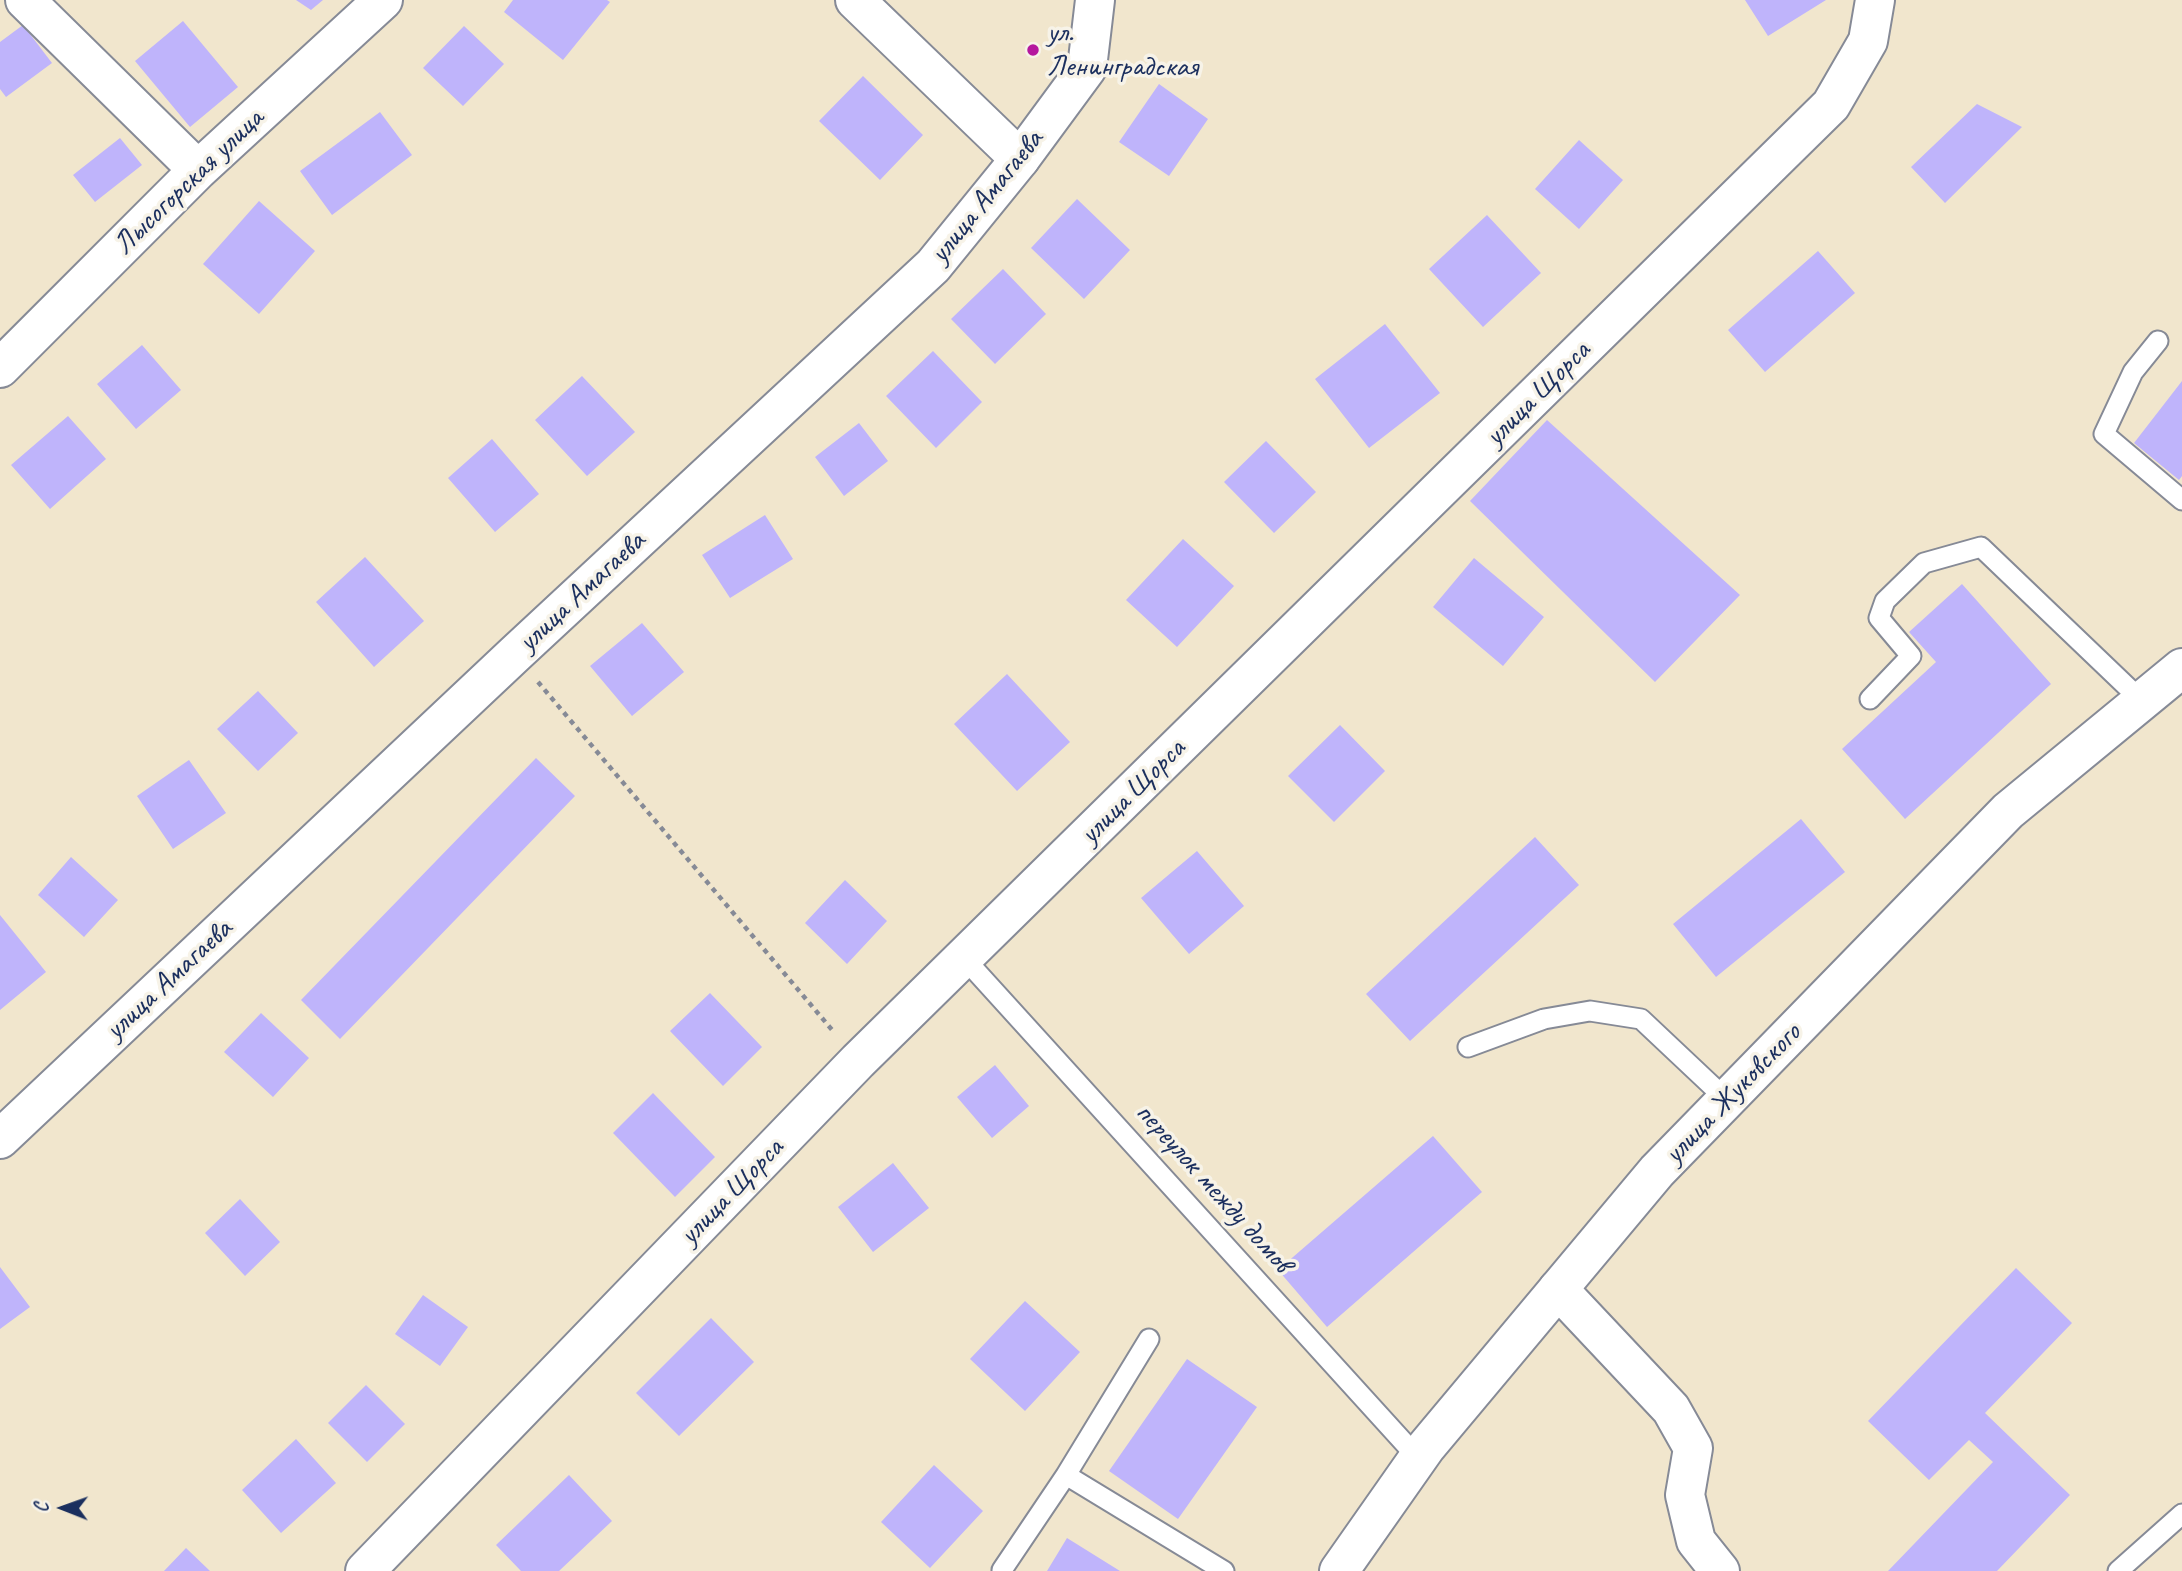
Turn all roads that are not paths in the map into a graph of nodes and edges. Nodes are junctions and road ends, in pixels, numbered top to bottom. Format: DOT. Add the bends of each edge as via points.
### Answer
graph roads {
  1 [pos="26,0"];
  2 [pos="383,0"];
  3 [pos="855,0"];
  4 [pos="1095,0"];
  5 [pos="1875,0"];
  6 [pos="1020,159"];
  7 [pos="198,170"];
  8 [pos="2158,341"];
  9 [pos="0,368"];
  10 [pos="2182,499"];
  11 [pos="2182,668"];
  12 [pos="1870,699"];
  13 [pos="2142,701"];
  14 [pos="964,958"];
  15 [pos="1468,1047"];
  16 [pos="1727,1100"];
  17 [pos="0,1139"];
  18 [pos="1558,1289"];
  19 [pos="1149,1339"];
  20 [pos="1418,1458"];
  21 [pos="1066,1475"];
  22 [pos="2182,1514"];
  23 [pos="1002,1570"];
  24 [pos="365,1571"];
  25 [pos="1224,1571"];
  26 [pos="1339,1571"];
  27 [pos="1720,1571"];
  28 [pos="2118,1571"];
  1 -- 7 [label="street"];
  2 -- 7 [label="street, Лысогорская улица"];
  3 -- 6 [label="street"];
  4 -- 6 [label="street, улица Амагаева" via="1087,68"];
  5 -- 14 [label="street, улица Щорса" via="1868,41 1831,105"];
  6 -- 17 [label="street, улица Амагаева" via="933,266"];
  7 -- 9 [label="street, Лысогорская улица"];
  8 -- 10 [label="lane" via="2133,372 2104,434"];
  11 -- 13 [label="street, улица Жуковского"];
  12 -- 13 [label="lane" via="1911,656 1880,618 1885,601 1924,562 1981,547"];
  13 -- 16 [label="street, улица Жуковского" via="2008,811"];
  14 -- 20 [label="lane, переулок между домов"];
  14 -- 24 [label="street, улица Щорса" via="858,1061"];
  15 -- 16 [label="lane" via="1544,1019 1590,1011 1641,1019"];
  16 -- 18 [label="street, улица Жуковского" via="1657,1171"];
  18 -- 20 [label="street, улица Жуковского"];
  18 -- 27 [label="street" via="1671,1409 1693,1448 1685,1495 1696,1541"];
  19 -- 21 [label="lane"];
  20 -- 26 [label="street, улица Жуковского"];
  21 -- 23 [label="lane"];
  21 -- 25 [label="lane"];
  22 -- 28 [label="lane"];
}
